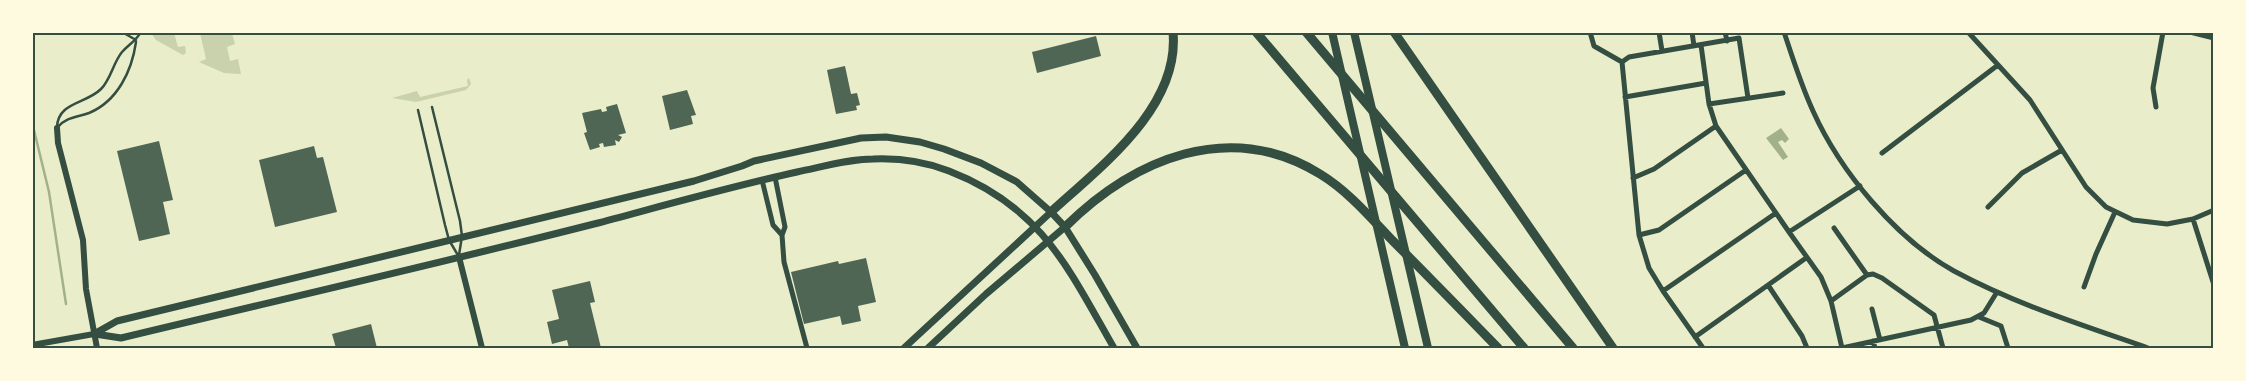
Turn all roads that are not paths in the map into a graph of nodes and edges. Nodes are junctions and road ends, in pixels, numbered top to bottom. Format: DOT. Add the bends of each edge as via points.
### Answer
graph roads {
  1 [pos="122,32"];
  2 [pos="141,32"];
  3 [pos="1173,32"];
  4 [pos="1256,32"];
  5 [pos="1332,32"];
  6 [pos="1354,32"];
  7 [pos="1394,32"];
  8 [pos="1590,32"];
  9 [pos="1659,32"];
  10 [pos="1692,32"];
  11 [pos="1725,32"];
  12 [pos="1784,32"];
  13 [pos="1968,32"];
  14 [pos="2163,32"];
  15 [pos="2190,32"];
  16 [pos="1308,35"];
  17 [pos="2214,38"];
  18 [pos="137,40"];
  19 [pos="1727,41"];
  20 [pos="1701,45"];
  21 [pos="1694,46"];
  22 [pos="1662,51"];
  23 [pos="1622,62"];
  24 [pos="1998,65"];
  25 [pos="1706,83"];
  26 [pos="1783,93"];
  27 [pos="1625,96"];
  28 [pos="1748,98"];
  29 [pos="1709,104"];
  30 [pos="432,107"];
  31 [pos="2156,107"];
  32 [pos="418,110"];
  33 [pos="1716,126"];
  34 [pos="56,128"];
  35 [pos="2062,150"];
  36 [pos="1882,154"];
  37 [pos="1746,170"];
  38 [pos="775,177"];
  39 [pos="1633,178"];
  40 [pos="762,180"];
  41 [pos="1860,186"];
  42 [pos="1988,207"];
  43 [pos="2214,210"];
  44 [pos="1051,212"];
  45 [pos="2115,212"];
  46 [pos="1776,213"];
  47 [pos="2193,219"];
  48 [pos="1036,227"];
  49 [pos="1065,227"];
  50 [pos="1834,228"];
  51 [pos="1789,232"];
  52 [pos="782,235"];
  53 [pos="1639,235"];
  54 [pos="462,236"];
  55 [pos="450,240"];
  56 [pos="1048,241"];
  57 [pos="459,256"];
  58 [pos="1806,258"];
  59 [pos="1867,276"];
  60 [pos="1768,285"];
  61 [pos="2214,285"];
  62 [pos="2084,287"];
  63 [pos="1662,291"];
  64 [pos="1997,292"];
  65 [pos="1830,300"];
  66 [pos="1872,309"];
  67 [pos="1979,317"];
  68 [pos="1938,327"];
  69 [pos="94,334"];
  70 [pos="1695,337"];
  71 [pos="1880,340"];
  72 [pos="1873,341"];
  73 [pos="32,345"];
  74 [pos="97,348"];
  75 [pos="482,348"];
  76 [pos="807,348"];
  77 [pos="904,348"];
  78 [pos="928,348"];
  79 [pos="1114,348"];
  80 [pos="1136,348"];
  81 [pos="1406,348"];
  82 [pos="1428,348"];
  83 [pos="1498,348"];
  84 [pos="1524,348"];
  85 [pos="1573,348"];
  86 [pos="1613,348"];
  87 [pos="1702,348"];
  88 [pos="1807,348"];
  89 [pos="1841,348"];
  90 [pos="1875,348"];
  91 [pos="1943,348"];
  92 [pos="2008,348"];
  93 [pos="2148,348"];
  1 -- 18 [label="lane"];
  2 -- 18 [label="lane"];
  3 -- 44 [label="highway" via="1168,73 1152,109 1123,145"];
  4 -- 84 [label="highway"];
  5 -- 81 [label="main road"];
  6 -- 82 [label="main road"];
  7 -- 86 [label="highway"];
  8 -- 23 [label="street" via="1594,46"];
  9 -- 22 [label="street"];
  10 -- 21 [label="street"];
  11 -- 19 [label="street"];
  12 -- 41 [label="street" via="1813,112 1839,158"];
  13 -- 24 [label="street"];
  14 -- 31 [label="street" via="2153,88"];
  15 -- 17 [label="street"];
  16 -- 85 [label="highway"];
  18 -- 34 [label="lane" via="122,52 102,88 88,99 62,110"];
  18 -- 34 [label="lane" via="134,57 114,96 97,108 65,120"];
  19 -- 20 [label="street"];
  19 -- 28 [label="street" via="1740,38"];
  20 -- 21 [label="street"];
  20 -- 25 [label="street"];
  21 -- 22 [label="street"];
  22 -- 23 [label="street" via="1629,57"];
  23 -- 27 [label="street"];
  24 -- 35 [label="street" via="2030,100"];
  24 -- 36 [label="street"];
  25 -- 27 [label="street"];
  25 -- 29 [label="street"];
  26 -- 28 [label="street"];
  27 -- 39 [label="street"];
  28 -- 29 [label="street"];
  29 -- 33 [label="street"];
  30 -- 54 [label="lane"];
  32 -- 55 [label="lane"];
  33 -- 37 [label="street"];
  33 -- 39 [label="street" via="1654,169"];
  34 -- 69 [label="street" via="83,240 86,289"];
  35 -- 42 [label="street" via="2008,184"];
  35 -- 45 [label="street" via="2086,187 2098,201"];
  37 -- 46 [label="street"];
  37 -- 53 [label="street" via="1659,230"];
  38 -- 40 [label="main road"];
  38 -- 48 [label="main road" via="874,158 929,165 999,196"];
  38 -- 52 [label="street" via="785,227"];
  39 -- 53 [label="street"];
  40 -- 52 [label="street" via="773,224"];
  40 -- 57 [label="main road"];
  41 -- 51 [label="street"];
  41 -- 64 [label="street" via="1913,241 1952,270"];
  43 -- 47 [label="street"];
  44 -- 48 [label="main road"];
  44 -- 49 [label="main road"];
  44 -- 54 [label="main road" via="1017,182 944,148 886,137 861,138 771,156 694,181"];
  45 -- 47 [label="street" via="2151,224"];
  45 -- 62 [label="street"];
  46 -- 51 [label="street"];
  46 -- 63 [label="street"];
  47 -- 61 [label="street"];
  48 -- 56 [label="main road"];
  48 -- 77 [label="main road"];
  49 -- 56 [label="main road"];
  49 -- 80 [label="main road"];
  49 -- 83 [label="highway" via="1136,173 1171,156 1229,147 1277,155 1314,170 1343,190"];
  50 -- 59 [label="street"];
  51 -- 58 [label="street"];
  52 -- 76 [label="street" via="784,262"];
  53 -- 63 [label="street" via="1649,268"];
  54 -- 55 [label="main road"];
  54 -- 57 [label="lane"];
  55 -- 57 [label="lane"];
  55 -- 69 [label="main road" via="117,321"];
  56 -- 78 [label="main road"];
  56 -- 79 [label="main road" via="1059,254"];
  57 -- 69 [label="main road" via="121,338"];
  57 -- 75 [label="street"];
  58 -- 60 [label="street"];
  58 -- 65 [label="street" via="1820,277"];
  59 -- 65 [label="street"];
  59 -- 68 [label="street" via="1873,274 1882,278 1927,309 1934,315"];
  60 -- 70 [label="street"];
  60 -- 88 [label="street"];
  63 -- 70 [label="street"];
  64 -- 67 [label="street"];
  64 -- 93 [label="street"];
  65 -- 89 [label="street"];
  66 -- 71 [label="street"];
  67 -- 68 [label="street"];
  67 -- 92 [label="street" via="2001,326"];
  68 -- 71 [label="street"];
  68 -- 91 [label="street"];
  69 -- 73 [label="street"];
  69 -- 74 [label="street"];
  70 -- 87 [label="street"];
  71 -- 72 [label="street"];
  72 -- 89 [label="street"];
  72 -- 90 [label="street"];
}
